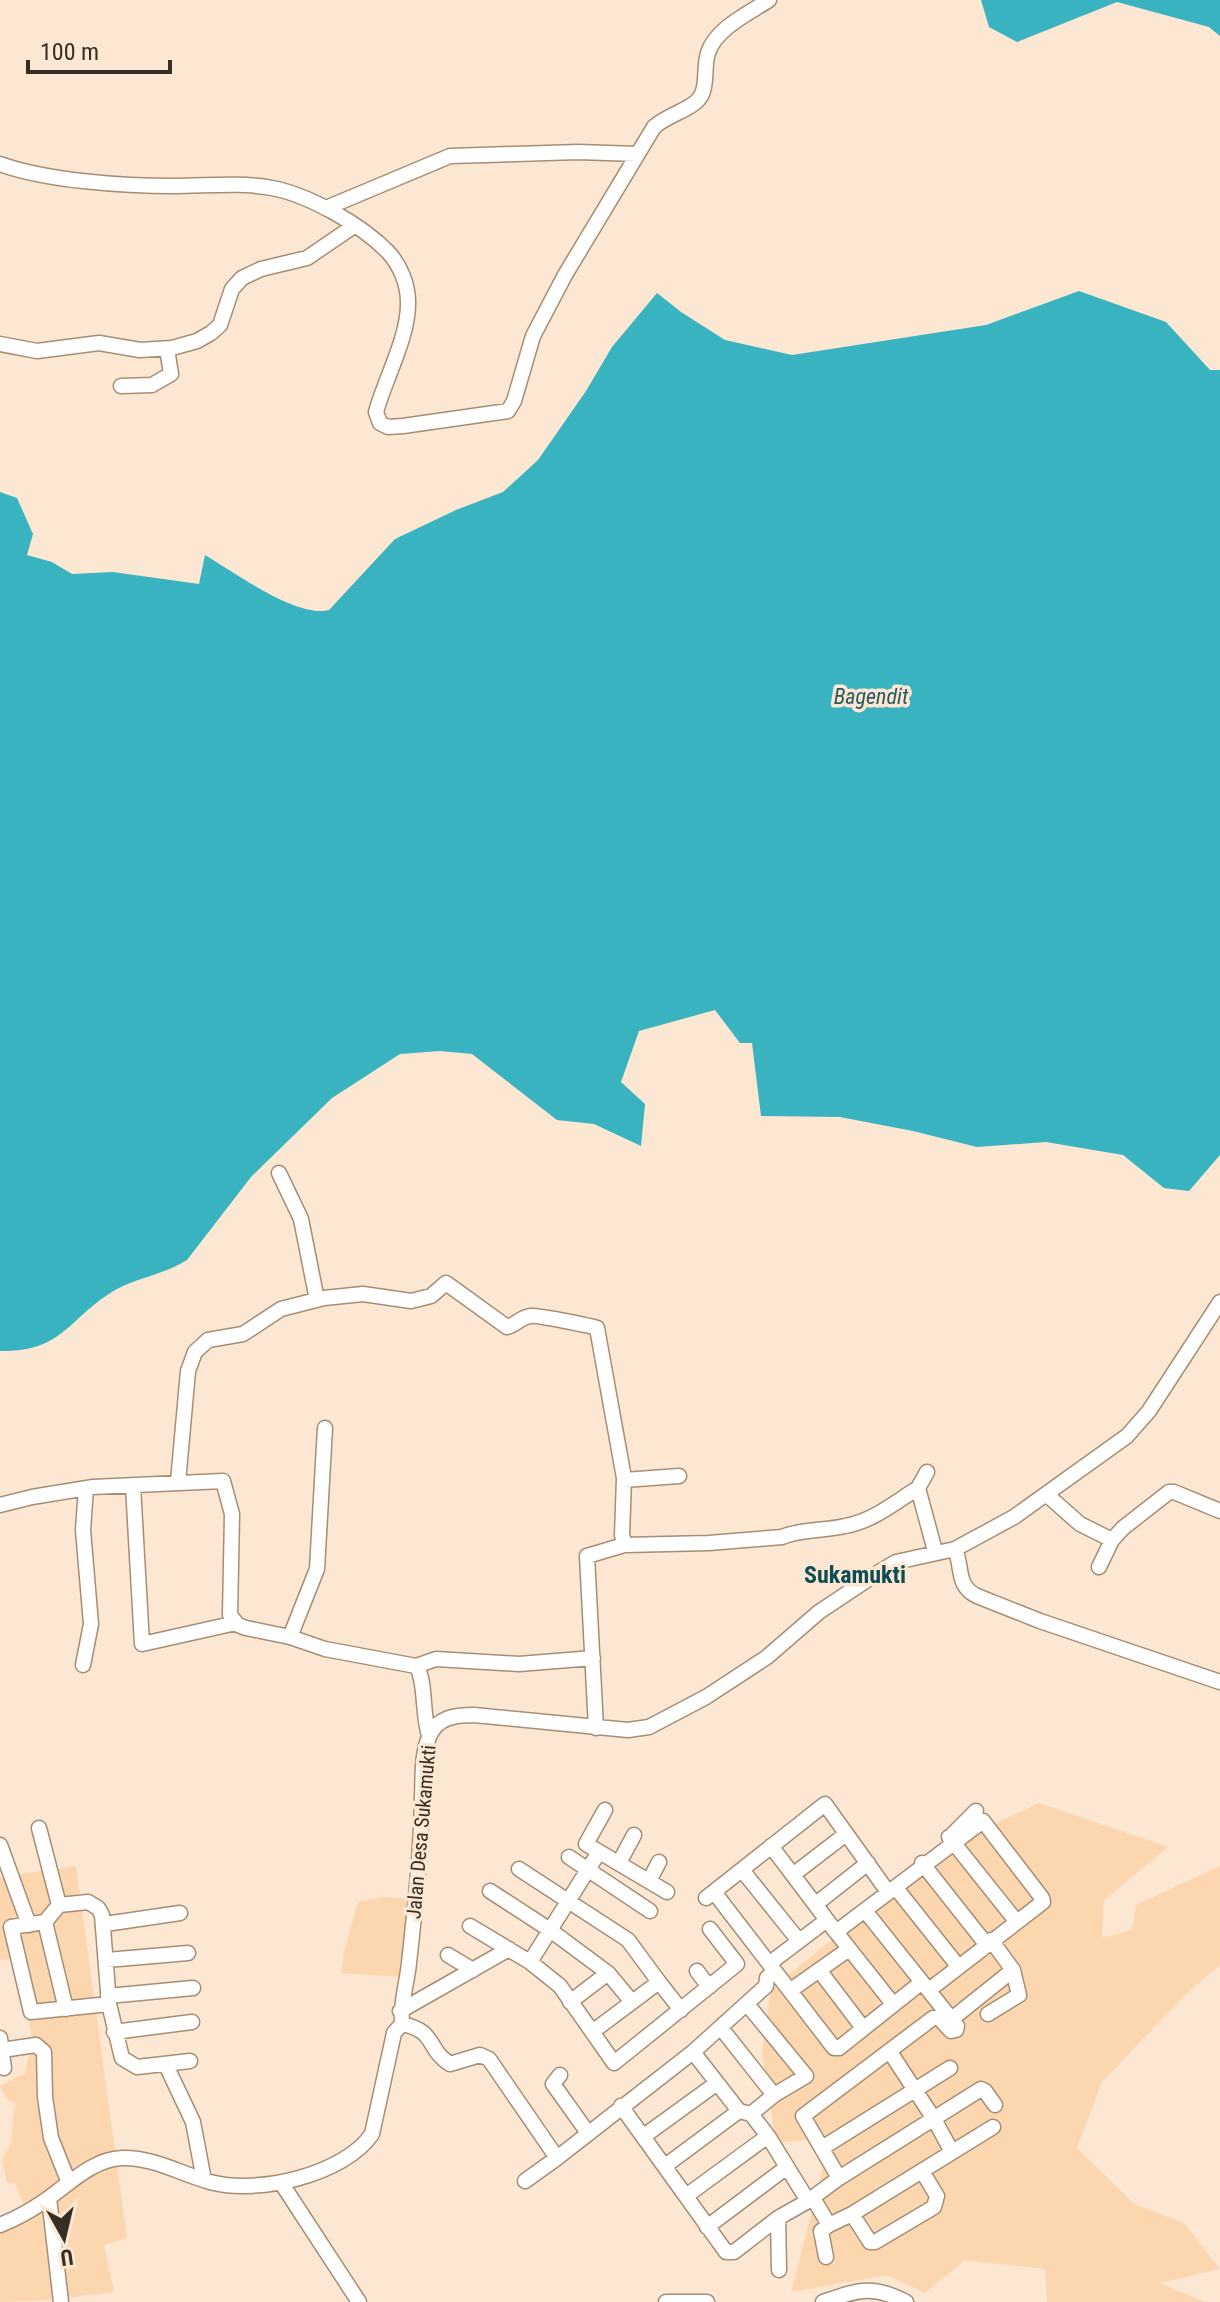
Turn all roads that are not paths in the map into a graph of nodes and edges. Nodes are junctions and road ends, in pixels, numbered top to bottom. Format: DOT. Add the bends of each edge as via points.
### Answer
graph roads {
  1 [pos="769,0"];
  2 [pos="637,154"];
  3 [pos="0,164"];
  4 [pos="326,208"];
  5 [pos="354,226"];
  6 [pos="0,344"];
  7 [pos="167,349"];
  8 [pos="121,386"];
  9 [pos="279,1173"];
  10 [pos="317,1300"];
  11 [pos="1220,1302"];
  12 [pos="325,1428"];
  13 [pos="927,1472"];
  14 [pos="679,1476"];
  15 [pos="624,1480"];
  16 [pos="178,1482"];
  17 [pos="133,1486"];
  18 [pos="86,1488"];
  19 [pos="918,1488"];
  20 [pos="1046,1494"];
  21 [pos="0,1505"];
  22 [pos="1220,1511"];
  23 [pos="1112,1540"];
  24 [pos="624,1545"];
  25 [pos="955,1549"];
  26 [pos="935,1551"];
  27 [pos="1099,1567"];
  28 [pos="236,1623"];
  29 [pos="290,1637"];
  30 [pos="593,1658"];
  31 [pos="83,1665"];
  32 [pos="416,1666"];
  33 [pos="1220,1682"];
  34 [pos="596,1728"];
  35 [pos="429,1735"];
  36 [pos="967,1798"];
  37 [pos="605,1810"];
  38 [pos="980,1816"];
  39 [pos="39,1828"];
  40 [pos="846,1834"];
  41 [pos="634,1835"];
  42 [pos="951,1840"];
  43 [pos="0,1845"];
  44 [pos="771,1846"];
  45 [pos="599,1852"];
  46 [pos="569,1857"];
  47 [pos="659,1862"];
  48 [pos="619,1863"];
  49 [pos="868,1863"];
  50 [pos="923,1864"];
  51 [pos="519,1869"];
  52 [pos="587,1869"];
  53 [pos="742,1870"];
  54 [pos="794,1874"];
  55 [pos="649,1881"];
  56 [pos="892,1890"];
  57 [pos="490,1891"];
  58 [pos="667,1892"];
  59 [pos="568,1901"];
  60 [pos="816,1904"];
  61 [pos="59,1905"];
  62 [pos="650,1911"];
  63 [pos="866,1912"];
  64 [pos="180,1913"];
  65 [pos="1016,1921"];
  66 [pos="45,1922"];
  67 [pos="105,1924"];
  68 [pos="29,1925"];
  69 [pos="470,1926"];
  70 [pos="832,1926"];
  71 [pos="710,1929"];
  72 [pos="550,1930"];
  73 [pos="799,1941"];
  74 [pos="989,1942"];
  75 [pos="509,1949"];
  76 [pos="849,1949"];
  77 [pos="188,1953"];
  78 [pos="448,1955"];
  79 [pos="107,1960"];
  80 [pos="530,1962"];
  81 [pos="958,1966"];
  82 [pos="473,1970"];
  83 [pos="819,1970"];
  84 [pos="1013,1970"];
  85 [pos="697,1971"];
  86 [pos="608,1973"];
  87 [pos="779,1976"];
  88 [pos="659,1982"];
  89 [pos="926,1986"];
  90 [pos="709,1987"];
  91 [pos="193,1988"];
  92 [pos="108,2000"];
  93 [pos="570,2002"];
  94 [pos="632,2002"];
  95 [pos="747,2004"];
  96 [pos="893,2004"];
  97 [pos="66,2009"];
  98 [pos="681,2010"];
  99 [pos="988,2014"];
  100 [pos="401,2018"];
  101 [pos="953,2018"];
  102 [pos="192,2022"];
  103 [pos="721,2028"];
  104 [pos="863,2028"];
  105 [pos="114,2032"];
  106 [pos="592,2032"];
  107 [pos="1,2044"];
  108 [pos="693,2052"];
  109 [pos="892,2055"];
  110 [pos="190,2061"];
  111 [pos="166,2065"];
  112 [pos="4,2068"];
  113 [pos="950,2068"];
  114 [pos="560,2075"];
  115 [pos="717,2083"];
  116 [pos="915,2089"];
  117 [pos="774,2095"];
  118 [pos="995,2105"];
  119 [pos="621,2106"];
  120 [pos="745,2112"];
  121 [pos="934,2119"];
  122 [pos="993,2127"];
  123 [pos="588,2133"];
  124 [pos="644,2136"];
  125 [pos="768,2136"];
  126 [pos="822,2148"];
  127 [pos="952,2152"];
  128 [pos="557,2158"];
  129 [pos="665,2166"];
  130 [pos="787,2167"];
  131 [pos="922,2171"];
  132 [pos="839,2178"];
  133 [pos="204,2180"];
  134 [pos="525,2181"];
  135 [pos="69,2183"];
  136 [pos="282,2184"];
  137 [pos="686,2196"];
  138 [pos="49,2198"];
  139 [pos="811,2200"];
  140 [pos="852,2214"];
  141 [pos="778,2218"];
  142 [pos="0,2225"];
  143 [pos="829,2225"];
  144 [pos="707,2227"];
  145 [pos="826,2257"];
  146 [pos="779,2270"];
  147 [pos="61,2302"];
  148 [pos="359,2302"];
  149 [pos="666,2302"];
  150 [pos="707,2302"];
  151 [pos="823,2302"];
  152 [pos="906,2302"];
  1 -- 2 [label="street" via="716,39 699,98 654,127"];
  2 -- 4 [label="street" via="450,156"];
  2 -- 5 [label="street" via="533,336 508,411 403,426 380,423 376,412 408,300 405,280 388,252"];
  3 -- 4 [label="street" via="142,185 273,188"];
  4 -- 5 [label="street"];
  5 -- 7 [label="street" via="307,258 242,278 232,289 220,325 197,341"];
  6 -- 7 [label="street" via="37,351 99,343"];
  7 -- 8 [label="street" via="171,374 152,385"];
  9 -- 10 [label="street" via="301,1219"];
  10 -- 15 [label="street" via="363,1294 411,1301 431,1296 446,1283 509,1327 529,1316 593,1325"];
  10 -- 16 [label="street" via="281,1309 243,1334 208,1340 195,1352 188,1371"];
  11 -- 20 [label="street, Jalan Desa Sukamukti" via="1127,1436"];
  12 -- 29 [label="street" via="317,1569"];
  13 -- 19 [label="street"];
  14 -- 15 [label="street"];
  15 -- 24 [label="street"];
  16 -- 17 [label="street"];
  16 -- 28 [label="street" via="221,1480 225,1485 232,1514 230,1615"];
  17 -- 18 [label="street"];
  17 -- 28 [label="street" via="142,1644"];
  18 -- 21 [label="street"];
  18 -- 31 [label="street" via="83,1530 91,1624"];
  19 -- 24 [label="street" via="880,1514 847,1526 782,1537"];
  19 -- 26 [label="street"];
  20 -- 23 [label="street" via="1080,1524"];
  20 -- 25 [label="street, Jalan Desa Sukamukti"];
  22 -- 23 [label="street" via="1169,1492"];
  23 -- 27 [label="street"];
  24 -- 30 [label="street" via="587,1556"];
  25 -- 26 [label="street, Jalan Desa Sukamukti"];
  25 -- 33 [label="street" via="968,1591"];
  26 -- 34 [label="street, Jalan Desa Sukamukti" via="879,1572 819,1612 767,1657 673,1717 628,1730"];
  28 -- 29 [label="street"];
  29 -- 32 [label="street"];
  30 -- 32 [label="street" via="519,1664 436,1659"];
  30 -- 34 [label="street"];
  32 -- 35 [label="street"];
  34 -- 35 [label="street, Jalan Desa Sukamukti" via="453,1715"];
  35 -- 100 [label="street, Jalan Desa Sukamukti"];
  36 -- 38 [label="street"];
  37 -- 45 [label="street" via="586,1844"];
  38 -- 42 [label="street"];
  38 -- 65 [label="street" via="1042,1898"];
  39 -- 61 [label="street"];
  40 -- 44 [label="street" via="825,1804"];
  40 -- 49 [label="street"];
  40 -- 54 [label="street"];
  41 -- 48 [label="street"];
  42 -- 50 [label="street"];
  42 -- 65 [label="street"];
  43 -- 68 [label="street"];
  44 -- 53 [label="street"];
  44 -- 54 [label="street"];
  45 -- 48 [label="street"];
  45 -- 52 [label="street"];
  46 -- 52 [label="street"];
  47 -- 55 [label="street"];
  48 -- 55 [label="street"];
  49 -- 56 [label="street"];
  49 -- 60 [label="street"];
  50 -- 56 [label="street"];
  50 -- 74 [label="street"];
  51 -- 59 [label="street"];
  52 -- 59 [label="street"];
  52 -- 62 [label="street"];
  53 -- 73 [label="street"];
  53 -- 87 [label="street" via="710,1895"];
  54 -- 60 [label="street"];
  55 -- 58 [label="street"];
  56 -- 63 [label="street"];
  56 -- 81 [label="street"];
  57 -- 72 [label="street"];
  59 -- 72 [label="street"];
  59 -- 88 [label="street" via="628,1940"];
  60 -- 70 [label="street"];
  61 -- 66 [label="street"];
  61 -- 67 [label="street" via="88,1902 98,1908"];
  63 -- 70 [label="street"];
  63 -- 89 [label="street"];
  64 -- 67 [label="street"];
  65 -- 74 [label="street"];
  66 -- 68 [label="street"];
  66 -- 97 [label="street"];
  67 -- 79 [label="street"];
  68 -- 97 [label="street" via="11,1927 31,2012"];
  69 -- 75 [label="street"];
  70 -- 73 [label="street"];
  70 -- 76 [label="street"];
  71 -- 90 [label="street" via="737,1964"];
  72 -- 80 [label="street"];
  72 -- 86 [label="street"];
  73 -- 87 [label="street"];
  74 -- 81 [label="street"];
  74 -- 84 [label="street"];
  75 -- 80 [label="street"];
  75 -- 82 [label="street"];
  76 -- 83 [label="street"];
  76 -- 96 [label="street"];
  77 -- 79 [label="street"];
  78 -- 82 [label="street"];
  79 -- 92 [label="street"];
  80 -- 93 [label="street" via="560,1986"];
  81 -- 89 [label="street"];
  82 -- 100 [label="street"];
  83 -- 87 [label="street"];
  83 -- 104 [label="street"];
  84 -- 99 [label="street" via="1019,1995"];
  84 -- 101 [label="street"];
  85 -- 90 [label="street"];
  86 -- 93 [label="street"];
  86 -- 94 [label="street"];
  87 -- 95 [label="street" via="767,1978 766,1986"];
  87 -- 104 [label="street" via="834,2048"];
  88 -- 94 [label="street"];
  88 -- 98 [label="street"];
  89 -- 96 [label="street"];
  89 -- 101 [label="street"];
  90 -- 98 [label="street"];
  91 -- 92 [label="street"];
  92 -- 97 [label="street"];
  92 -- 105 [label="street"];
  93 -- 106 [label="street"];
  94 -- 106 [label="street"];
  95 -- 103 [label="street"];
  95 -- 117 [label="street" via="806,2076"];
  96 -- 104 [label="street"];
  98 -- 106 [label="street" via="614,2063"];
  100 -- 128 [label="street" via="424,2031 450,2064 480,2055 489,2059"];
  100 -- 136 [label="street, Jalan Desa Sukamukti" via="365,2145"];
  101 -- 109 [label="street" via="954,2031 937,2017 923,2026 929,2034"];
  102 -- 105 [label="street"];
  103 -- 108 [label="street"];
  103 -- 117 [label="street"];
  105 -- 111 [label="street" via="129,2064"];
  107 -- 112 [label="street"];
  107 -- 135 [label="street" via="36,2045 44,2052 51,2138"];
  108 -- 115 [label="street"];
  108 -- 119 [label="street"];
  109 -- 116 [label="street"];
  109 -- 126 [label="street" via="803,2116"];
  110 -- 111 [label="street"];
  111 -- 133 [label="street" via="193,2122"];
  113 -- 116 [label="street"];
  114 -- 123 [label="street" via="553,2084"];
  115 -- 120 [label="street"];
  115 -- 124 [label="street"];
  116 -- 121 [label="street"];
  116 -- 126 [label="street"];
  117 -- 120 [label="street"];
  118 -- 121 [label="street" via="981,2089"];
  119 -- 123 [label="street"];
  119 -- 124 [label="street"];
  120 -- 125 [label="street"];
  120 -- 129 [label="street"];
  121 -- 127 [label="street"];
  121 -- 132 [label="street"];
  122 -- 127 [label="street"];
  123 -- 128 [label="street"];
  124 -- 129 [label="street"];
  125 -- 130 [label="street"];
  125 -- 137 [label="street"];
  126 -- 132 [label="street"];
  127 -- 131 [label="street"];
  128 -- 134 [label="street"];
  129 -- 137 [label="street"];
  130 -- 139 [label="street"];
  130 -- 144 [label="street"];
  131 -- 140 [label="street"];
  131 -- 140 [label="street" via="937,2196 934,2207 875,2242"];
  132 -- 139 [label="street"];
  133 -- 135 [label="street, Jalan Desa Sukamukti" via="123,2158 105,2161"];
  133 -- 136 [label="street, Jalan Desa Sukamukti" via="237,2186"];
  135 -- 138 [label="street, Jalan Desa Sukamukti"];
  136 -- 148 [label="street"];
  137 -- 144 [label="street"];
  138 -- 142 [label="street, Jalan Desa Sukamukti"];
  138 -- 147 [label="street"];
  139 -- 141 [label="street"];
  139 -- 143 [label="street"];
  140 -- 143 [label="street"];
  141 -- 144 [label="street" via="730,2252"];
  141 -- 146 [label="street"];
  143 -- 145 [label="street" via="821,2231"];
  149 -- 150 [label="street"];
  151 -- 152 [label="street" via="870,2289"];
}
